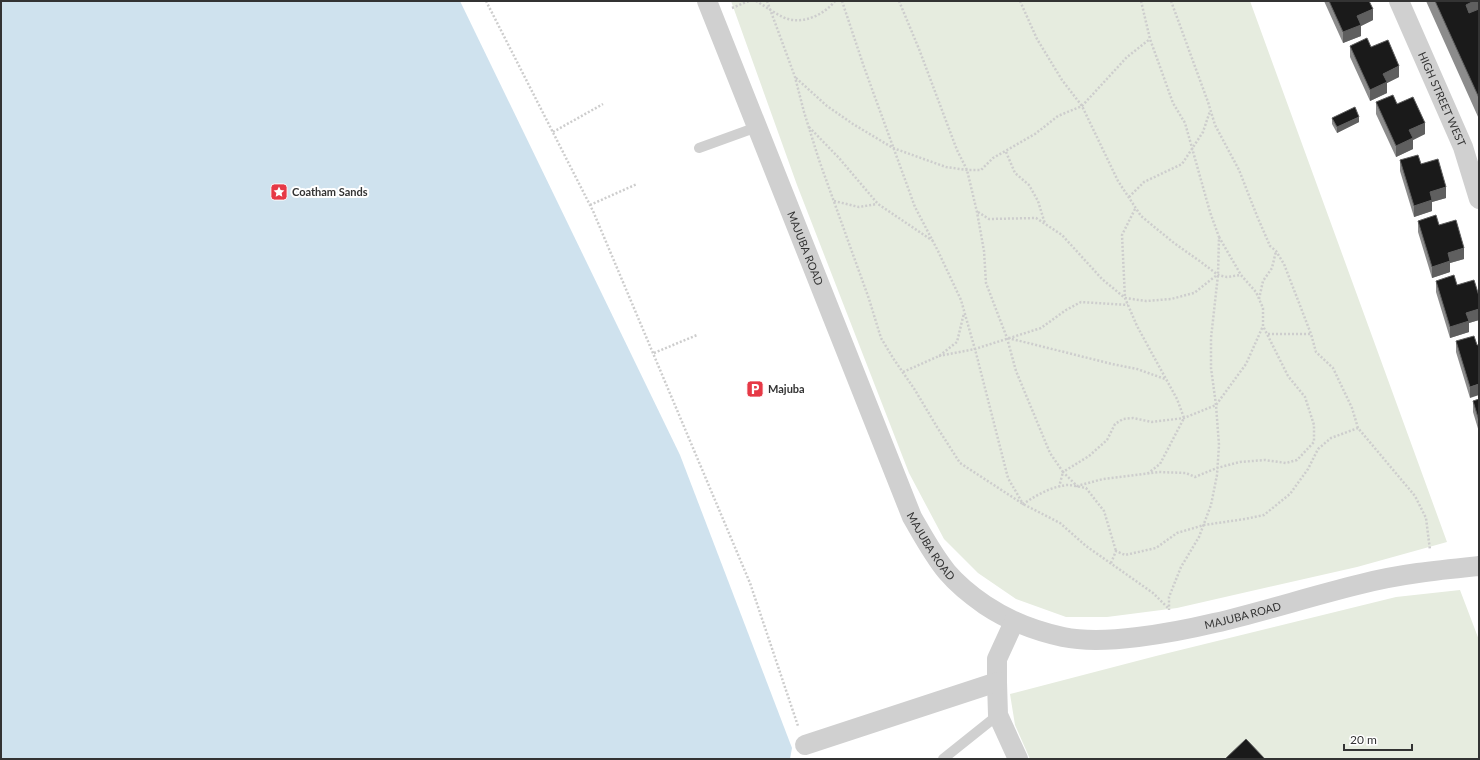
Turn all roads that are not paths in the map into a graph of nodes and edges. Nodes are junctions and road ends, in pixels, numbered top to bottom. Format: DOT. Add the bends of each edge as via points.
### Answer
graph roads {
  1 [pos="707,1"];
  2 [pos="1399,1"];
  3 [pos="758,127"];
  4 [pos="699,148"];
  5 [pos="1479,199"];
  6 [pos="1479,566"];
  7 [pos="1014,622"];
  8 [pos="997,682"];
  9 [pos="998,715"];
  10 [pos="805,745"];
  11 [pos="942,759"];
  12 [pos="1018,759"];
  1 -- 3 [label="street, MAJUBA ROAD"];
  2 -- 5 [label="street, HIGH STREET WEST" via="1463,147"];
  3 -- 4 [label="lane"];
  3 -- 7 [label="street, MAJUBA ROAD" via="912,517 948,573 970,594"];
  6 -- 7 [label="street, MAJUBA ROAD" via="1362,583 1256,613 1150,636 1093,640 1064,637"];
  7 -- 8 [label="street" via="997,659"];
  8 -- 9 [label="street"];
  8 -- 10 [label="street"];
  9 -- 11 [label="lane"];
  9 -- 12 [label="street"];
}
